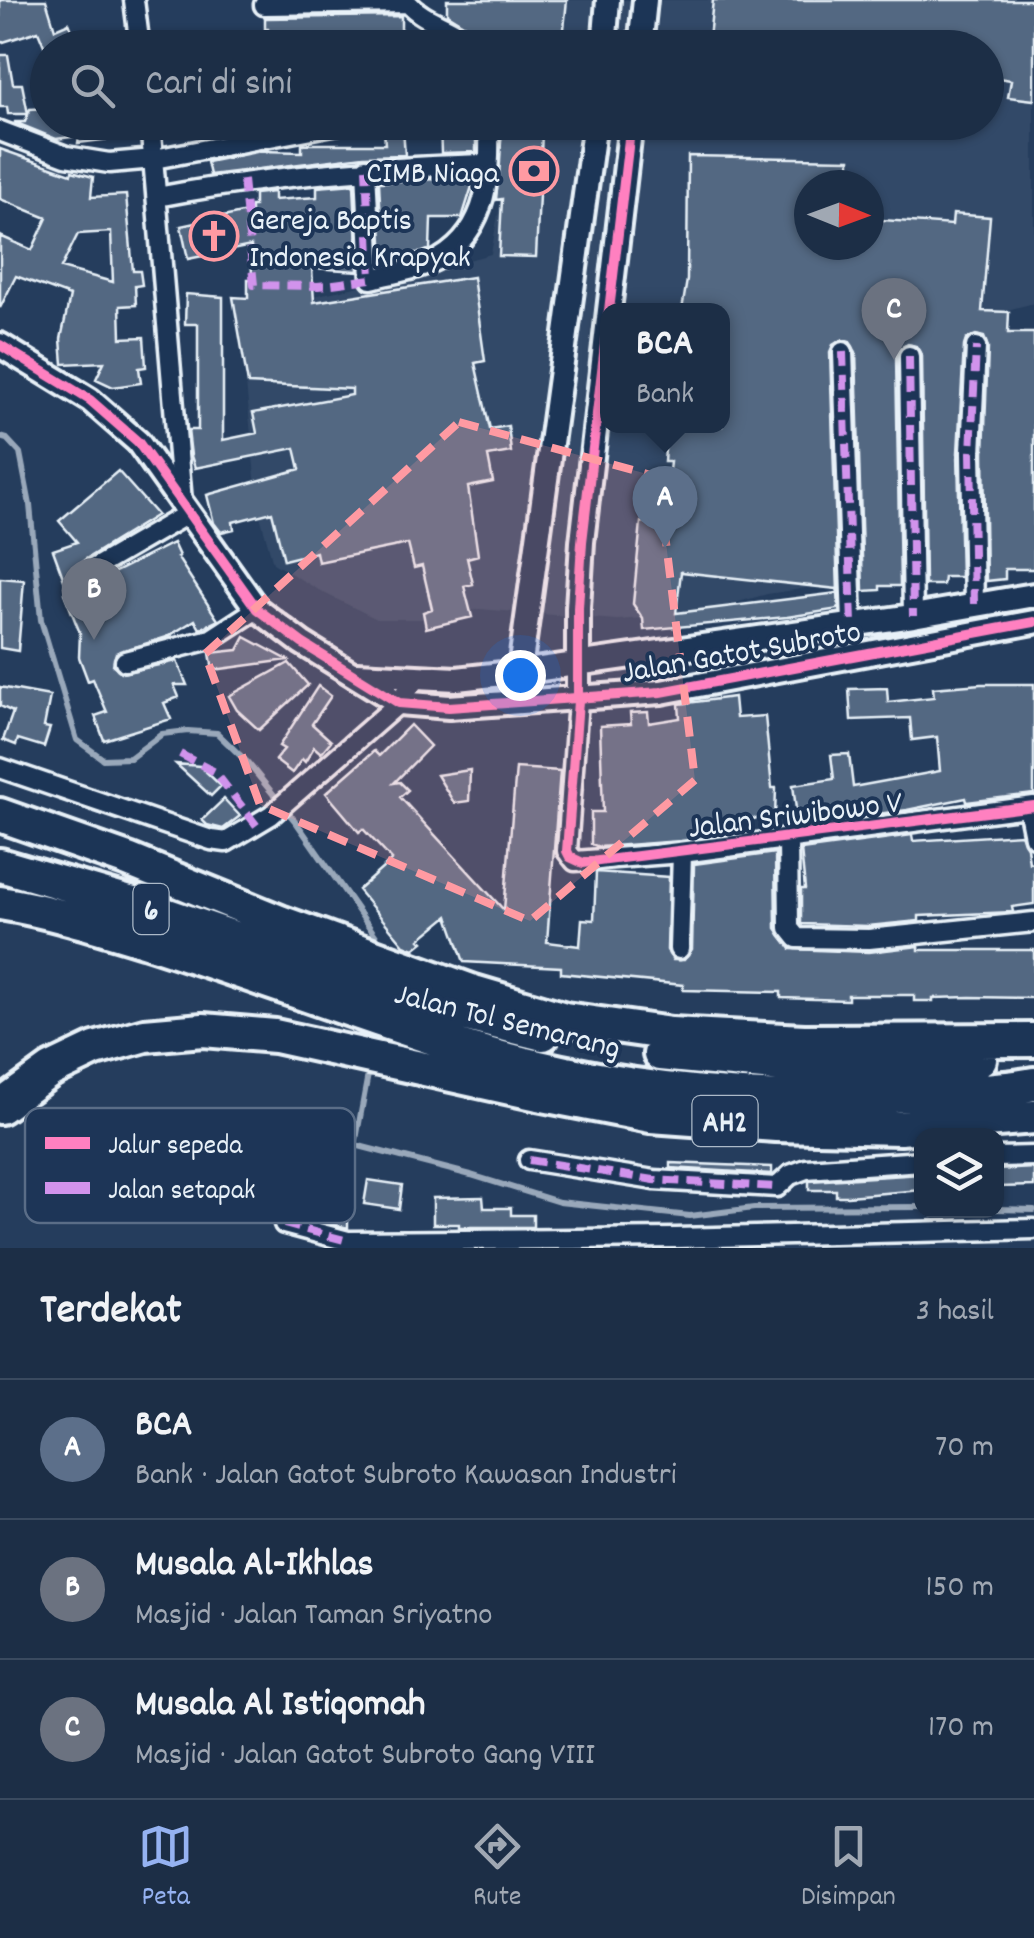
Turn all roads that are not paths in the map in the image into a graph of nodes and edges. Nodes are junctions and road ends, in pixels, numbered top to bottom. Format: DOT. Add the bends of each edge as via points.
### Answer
graph roads {
  1 [pos="134,0"];
  2 [pos="608,0"];
  3 [pos="645,0"];
  4 [pos="408,2"];
  5 [pos="264,5"];
  6 [pos="138,30"];
  7 [pos="449,30"];
  8 [pos="606,30"];
  9 [pos="642,30"];
  10 [pos="0,130"];
  11 [pos="152,140"];
  12 [pos="255,140"];
  13 [pos="489,140"];
  14 [pos="592,140"];
  15 [pos="629,140"];
  16 [pos="154,159"];
  17 [pos="480,164"];
  18 [pos="366,168"];
  19 [pos="157,197"];
  20 [pos="610,303"];
  21 [pos="0,345"];
  22 [pos="976,347"];
  23 [pos="843,352"];
  24 [pos="909,356"];
  25 [pos="600,387"];
  26 [pos="185,508"];
  27 [pos="91,570"];
  28 [pos="1034,595"];
  29 [pos="974,604"];
  30 [pos="257,610"];
  31 [pos="913,616"];
  32 [pos="1034,622"];
  33 [pos="852,624"];
  34 [pos="124,661"];
  35 [pos="578,662"];
  36 [pos="520,672"];
  37 [pos="354,674"];
  38 [pos="416,678"];
  39 [pos="578,700"];
  40 [pos="399,703"];
  41 [pos="515,703"];
  42 [pos="0,768"];
  43 [pos="1031,806"];
  44 [pos="0,815"];
  45 [pos="1034,837"];
  46 [pos="788,839"];
  47 [pos="682,852"];
  48 [pos="0,865"];
  49 [pos="0,903"];
  50 [pos="1034,922"];
  51 [pos="679,948"];
  52 [pos="296,976"];
  53 [pos="430,1038"];
  54 [pos="1034,1040"];
  55 [pos="1034,1052"];
  56 [pos="1034,1084"];
  57 [pos="0,1107"];
  58 [pos="1034,1117"];
  59 [pos="1034,1156"];
  60 [pos="1004,1158"];
  61 [pos="530,1160"];
  62 [pos="914,1161"];
  63 [pos="284,1224"];
  64 [pos="1034,1229"];
  65 [pos="959,1239"];
  66 [pos="801,1241"];
  67 [pos="676,1243"];
  68 [pos="347,1245"];
  1 -- 6 [label="street"];
  2 -- 8 [label="street"];
  3 -- 9 [label="street"];
  4 -- 5 [label="street"];
  4 -- 7 [label="street"];
  10 -- 16 [label="street" via="90,162"];
  11 -- 16 [label="street"];
  12 -- 16 [label="street"];
  13 -- 18 [label="street" via="488,191 471,227 439,259 371,279"];
  14 -- 36 [label="street"];
  15 -- 20 [label="street"];
  16 -- 19 [label="street"];
  17 -- 18 [label="street"];
  18 -- 19 [label="street" via="243,180"];
  19 -- 26 [label="street"];
  21 -- 26 [label="street, Jalan Gatot Subroto" via="90,400 138,442"];
  22 -- 29 [label="street"];
  23 -- 33 [label="street"];
  24 -- 31 [label="street"];
  25 -- 35 [label="street" via="584,524"];
  26 -- 27 [label="street"];
  26 -- 30 [label="street, Jalan Gatot Subroto"];
  28 -- 29 [label="street, Jalan Gatot Subroto"];
  29 -- 31 [label="street, Jalan Gatot Subroto"];
  30 -- 34 [label="street" via="211,639"];
  30 -- 37 [label="street, Jalan Gatot Subroto"];
  31 -- 33 [label="street, Jalan Gatot Subroto"];
  32 -- 39 [label="street, Jalan Gatot Subroto" via="661,692"];
  33 -- 35 [label="street, Jalan Gatot Subroto"];
  35 -- 36 [label="street, Jalan Gatot Subroto"];
  35 -- 39 [label="street"];
  36 -- 38 [label="street, Jalan Gatot Subroto"];
  36 -- 41 [label="street"];
  37 -- 38 [label="street, Jalan Gatot Subroto"];
  37 -- 40 [label="street, Jalan Gatot Subroto"];
  38 -- 40 [label="street"];
  39 -- 41 [label="street, Jalan Gatot Subroto"];
  39 -- 47 [label="street, Jalan Sriwibowo V" via="568,850 574,861"];
  40 -- 41 [label="street, Jalan Gatot Subroto"];
  40 -- 42 [label="street" via="271,815 226,842"];
  43 -- 45 [label="street"];
  43 -- 46 [label="street, Jalan Sriwibowo V"];
  44 -- 54 [label="highway" via="280,922 565,1019 671,1034 804,1041"];
  46 -- 47 [label="street, Jalan Sriwibowo V"];
  46 -- 50 [label="street" via="789,928 797,938 870,939"];
  47 -- 51 [label="street"];
  48 -- 52 [label="highway, Jalan Tol Semarang / 6" via="147,908"];
  49 -- 52 [label="highway, Jalan Tol Semarang / 6"];
  52 -- 53 [label="highway, Jalan Tol Semarang / 6"];
  53 -- 55 [label="highway, Jalan Tol Semarang / 6" via="555,1037 794,1067 891,1068"];
  53 -- 56 [label="highway, Jalan Tol Semarang / 6" via="553,1072 662,1090 790,1098"];
  53 -- 57 [label="highway, AH2" via="204,1030 145,1035 50,1070"];
  53 -- 58 [label="highway, AH2" via="651,1116 900,1128"];
  59 -- 60 [label="street"];
  61 -- 62 [label="street" via="654,1180 777,1187 822,1166"];
  63 -- 68 [label="street"];
  64 -- 65 [label="street"];
  65 -- 66 [label="street"];
  66 -- 67 [label="street"];
  67 -- 68 [label="street"];
}
